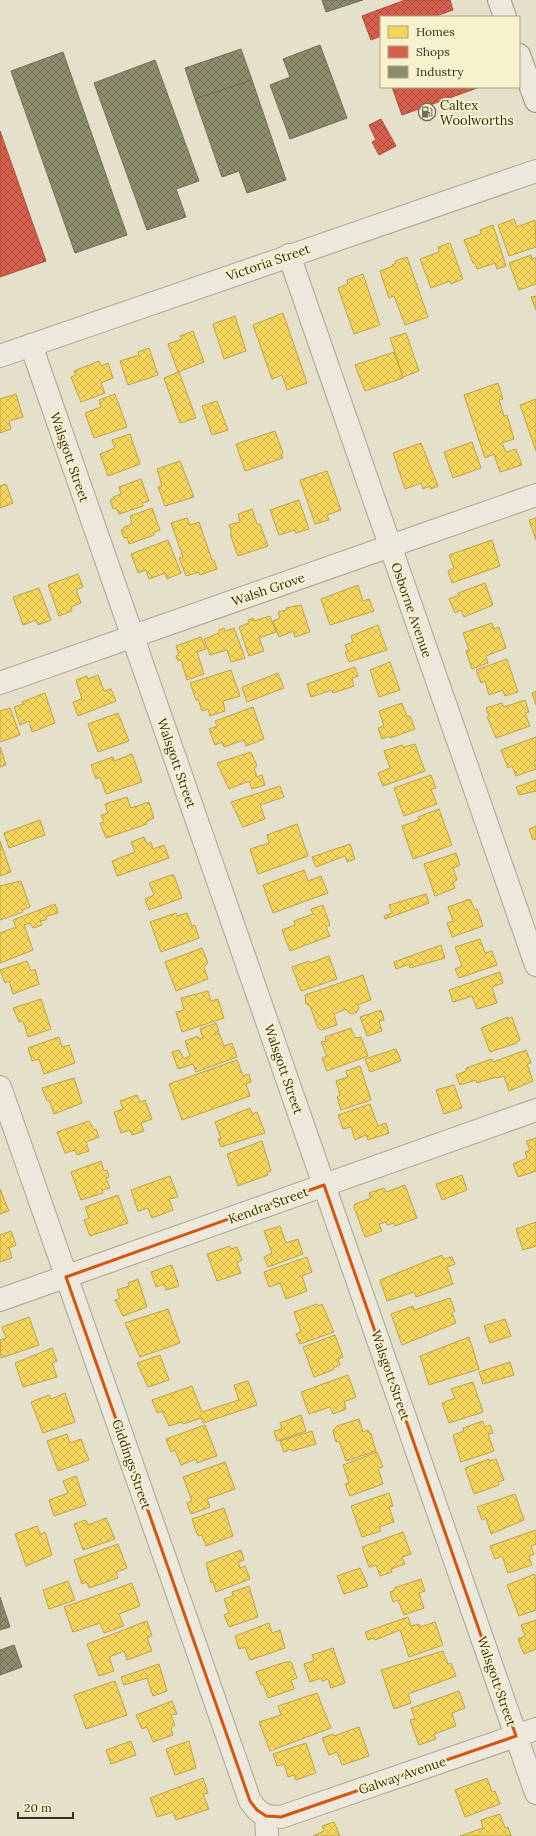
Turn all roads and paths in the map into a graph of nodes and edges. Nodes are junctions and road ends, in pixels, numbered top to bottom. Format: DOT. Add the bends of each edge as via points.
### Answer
graph roads {
  1 [pos="498,0"];
  2 [pos="505,16"];
  3 [pos="520,58"];
  4 [pos="536,102"];
  5 [pos="536,170"];
  6 [pos="289,255"];
  7 [pos="31,345"];
  8 [pos="0,356"];
  9 [pos="536,495"];
  10 [pos="390,546"];
  11 [pos="133,636"];
  12 [pos="0,683"];
  13 [pos="536,965"];
  14 [pos="0,1087"];
  15 [pos="536,1110"];
  16 [pos="324,1185"];
  17 [pos="66,1277"];
  18 [pos="0,1300"];
  19 [pos="526,1732"];
  20 [pos="536,1793"];
  21 [pos="266,1826"];
  1 -- 2 [label="street"];
  3 -- 4 [label="street"];
  5 -- 6 [label="street, Victoria Street"];
  6 -- 7 [label="street, Victoria Street"];
  6 -- 10 [label="street, Osborne Avenue"];
  7 -- 8 [label="street, Victoria Street"];
  7 -- 11 [label="street, Walsgott Street"];
  9 -- 10 [label="street, Walsh Grove"];
  10 -- 11 [label="street, Walsh Grove"];
  10 -- 13 [label="street, Osborne Avenue"];
  11 -- 12 [label="street, Walsh Grove"];
  11 -- 16 [label="street, Walsgott Street"];
  14 -- 17 [label="street, Giddings Street"];
  15 -- 16 [label="street, Kendra Street"];
  16 -- 17 [label="street, Kendra Street"];
  16 -- 19 [label="street, Walsgott Street"];
  17 -- 18 [label="street, Kendra Street"];
  17 -- 21 [label="street, Giddings Street" via="250,1801"];
  19 -- 20 [label="street, Walsgott Street"];
  19 -- 21 [label="street, Galway Avenue" via="281,1817"];
}
